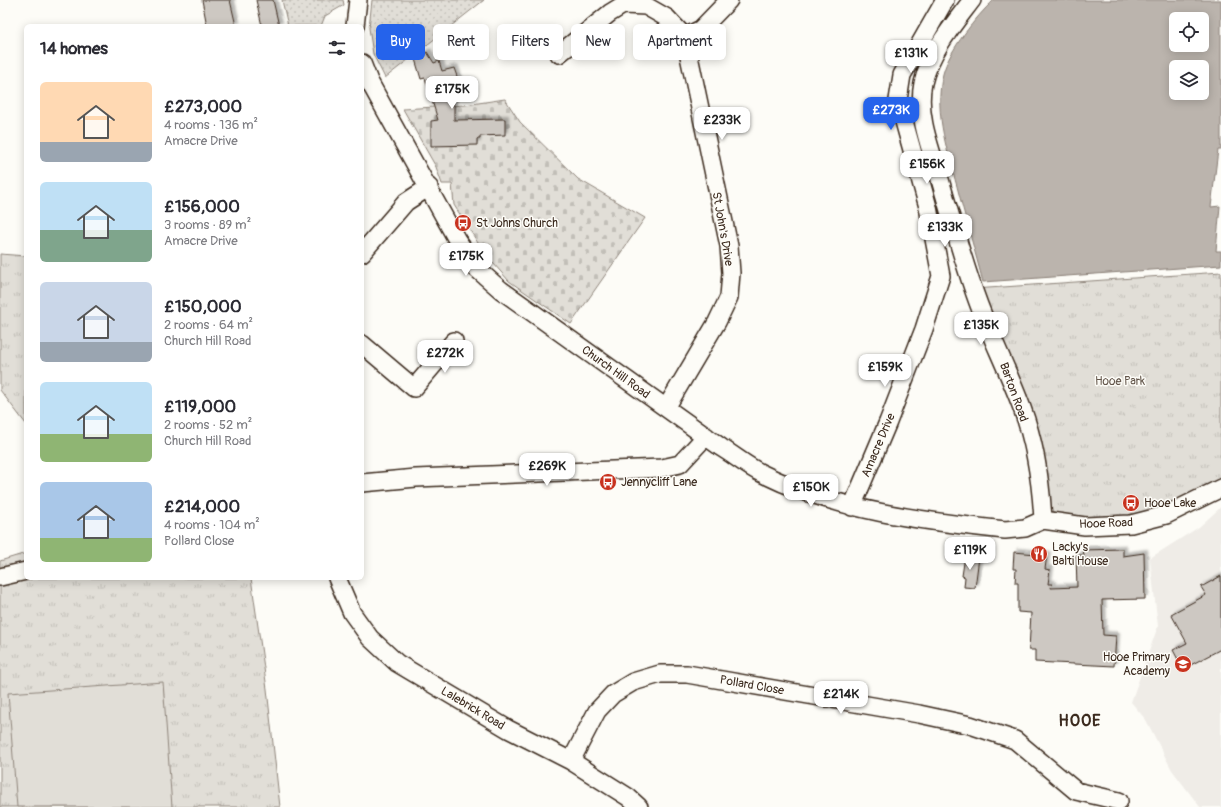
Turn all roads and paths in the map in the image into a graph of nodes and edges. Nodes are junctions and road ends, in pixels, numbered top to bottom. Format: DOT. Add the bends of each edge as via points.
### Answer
graph roads {
  1 [pos="358,0"];
  2 [pos="728,0"];
  3 [pos="946,0"];
  4 [pos="972,0"];
  5 [pos="355,24"];
  6 [pos="673,24"];
  7 [pos="706,24"];
  8 [pos="563,51"];
  9 [pos="690,60"];
  10 [pos="364,68"];
  11 [pos="429,187"];
  12 [pos="364,250"];
  13 [pos="454,341"];
  14 [pos="364,346"];
  15 [pos="666,408"];
  16 [pos="706,436"];
  17 [pos="364,482"];
  18 [pos="1221,488"];
  19 [pos="852,507"];
  20 [pos="1043,520"];
  21 [pos="24,571"];
  22 [pos="0,577"];
  23 [pos="338,580"];
  24 [pos="571,761"];
  25 [pos="1119,801"];
  26 [pos="639,807"];
  1 -- 5 [label="street"];
  2 -- 7 [label="street"];
  3 -- 19 [label="street, Amacre Drive" via="902,74 898,100 928,207 940,276 924,329"];
  4 -- 20 [label="street, Barton Road" via="934,55 924,82 921,109 979,304 1022,409 1035,457 1042,496"];
  6 -- 8 [label="street" via="646,6 623,5"];
  9 -- 15 [label="street, St John's Drive" via="729,246 731,273 729,297 717,322"];
  10 -- 11 [label="street, Church Hill Road"];
  11 -- 12 [label="street" via="406,202"];
  11 -- 15 [label="street, Church Hill Road" via="457,240 478,269 501,290"];
  13 -- 14 [label="street" via="414,388"];
  15 -- 16 [label="street, Church Hill Road"];
  16 -- 17 [label="street" via="680,464 662,468"];
  16 -- 19 [label="street, Church Hill Road" via="760,473"];
  18 -- 20 [label="street, Hooe Road" via="1166,515 1131,524 1084,526"];
  19 -- 20 [label="street, Church Hill Road" via="885,515 1005,530 1025,528"];
  21 -- 22 [label="street"];
  23 -- 24 [label="street, Lalebrick Road" via="352,613 370,638 397,663 508,729"];
  24 -- 25 [label="street, Pollard Close" via="597,711 613,694 634,682 660,674 687,674 970,725 1015,740 1076,791"];
  24 -- 26 [label="street, Lalebrick Road" via="628,797"];
}
